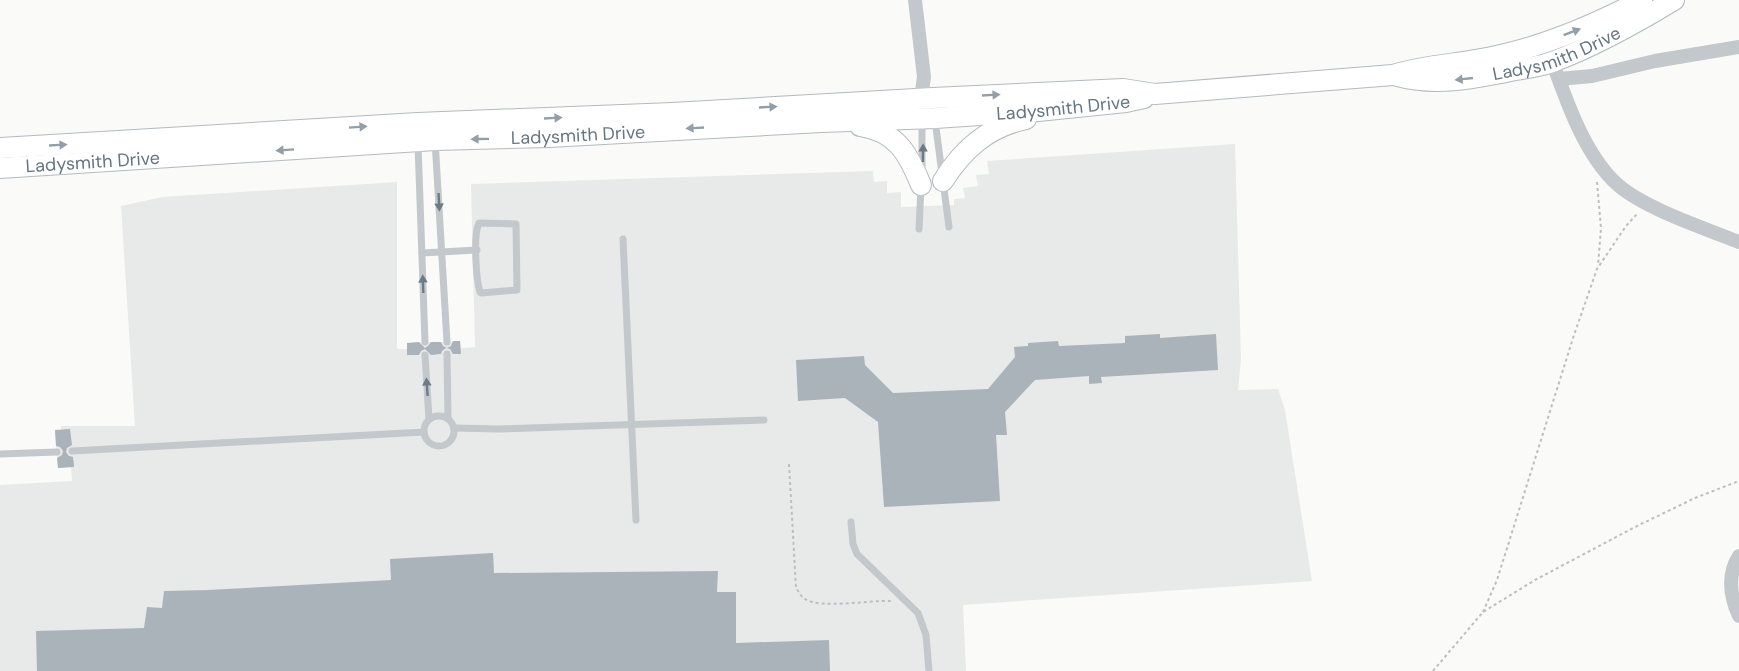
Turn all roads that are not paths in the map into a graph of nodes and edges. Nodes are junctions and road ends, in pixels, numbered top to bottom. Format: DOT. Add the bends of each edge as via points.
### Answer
graph roads {
  1 [pos="915,0"];
  2 [pos="1642,0"];
  3 [pos="1674,0"];
  4 [pos="1546,41"];
  5 [pos="1739,47"];
  6 [pos="1556,71"];
  7 [pos="1393,75"];
  8 [pos="1155,94"];
  9 [pos="1072,107"];
  10 [pos="927,108"];
  11 [pos="821,122"];
  12 [pos="799,123"];
  13 [pos="727,127"];
  14 [pos="426,132"];
  15 [pos="766,133"];
  16 [pos="750,134"];
  17 [pos="0,148"];
  18 [pos="0,168"];
  19 [pos="943,181"];
  20 [pos="921,185"];
  21 [pos="949,227"];
  22 [pos="919,229"];
  23 [pos="623,239"];
  24 [pos="1739,242"];
  25 [pos="477,250"];
  26 [pos="441,252"];
  27 [pos="422,253"];
  28 [pos="425,342"];
  29 [pos="447,342"];
  30 [pos="447,354"];
  31 [pos="425,355"];
  32 [pos="448,418"];
  33 [pos="429,419"];
  34 [pos="764,420"];
  35 [pos="631,423"];
  36 [pos="454,428"];
  37 [pos="424,432"];
  38 [pos="72,451"];
  39 [pos="57,452"];
  40 [pos="0,454"];
  41 [pos="636,520"];
  42 [pos="851,522"];
  43 [pos="1739,556"];
  44 [pos="1739,616"];
  45 [pos="929,671"];
  1 -- 10 [label="street"];
  4 -- 2 [label="street, Ladysmith Drive, one-way" via="1610,17"];
  3 -- 6 [label="street, Ladysmith Drive"];
  4 -- 6 [label="street"];
  4 -- 7 [label="street, Ladysmith Drive" via="1502,55"];
  5 -- 6 [label="street" via="1592,76"];
  6 -- 7 [label="street, Ladysmith Drive, one-way" via="1442,82 1412,81"];
  6 -- 24 [label="street" via="1582,133 1600,164 1619,185 1650,204"];
  7 -- 8 [label="street, Ladysmith Drive"];
  8 -- 9 [label="street, Ladysmith Drive" via="1133,101"];
  10 -- 8 [label="street, Ladysmith Drive, one-way" via="1123,89"];
  9 -- 10 [label="street, Ladysmith Drive"];
  9 -- 19 [label="street" via="1019,120 983,136 956,160"];
  10 -- 11 [label="street, Ladysmith Drive"];
  14 -- 10 [label="street, Ladysmith Drive, one-way" via="672,113"];
  10 -- 19 [label="lane"];
  20 -- 10 [label="lane, one-way"];
  11 -- 12 [label="street, Ladysmith Drive"];
  11 -- 20 [label="street" via="883,132 911,161"];
  12 -- 13 [label="street, Ladysmith Drive"];
  12 -- 15 [label="lane"];
  13 -- 14 [label="street, Ladysmith Drive, one-way" via="549,137"];
  13 -- 16 [label="lane"];
  17 -- 14 [label="street, Ladysmith Drive, one-way"];
  14 -- 18 [label="street, Ladysmith Drive, one-way"];
  14 -- 26 [label="lane, one-way"];
  14 -- 27 [label="lane"];
  19 -- 21 [label="lane"];
  20 -- 22 [label="lane"];
  23 -- 35 [label="lane"];
  25 -- 25 [label="lane" via="479,223 515,223 517,290 482,293"];
  25 -- 26 [label="lane"];
  26 -- 27 [label="lane"];
  26 -- 29 [label="lane"];
  28 -- 27 [label="lane, one-way"];
  30 -- 32 [label="lane"];
  33 -- 31 [label="lane, one-way"];
  32 -- 33 [label="lane" via="438,415"];
  32 -- 36 [label="lane"];
  33 -- 37 [label="lane"];
  34 -- 35 [label="lane"];
  35 -- 36 [label="lane"];
  35 -- 41 [label="lane"];
  36 -- 37 [label="lane" via="450,441 442,446 428,441"];
  37 -- 38 [label="lane"];
  39 -- 40 [label="lane"];
  42 -- 45 [label="lane" via="856,554 918,613"];
  43 -- 44 [label="street" via="1731,584"];
}
